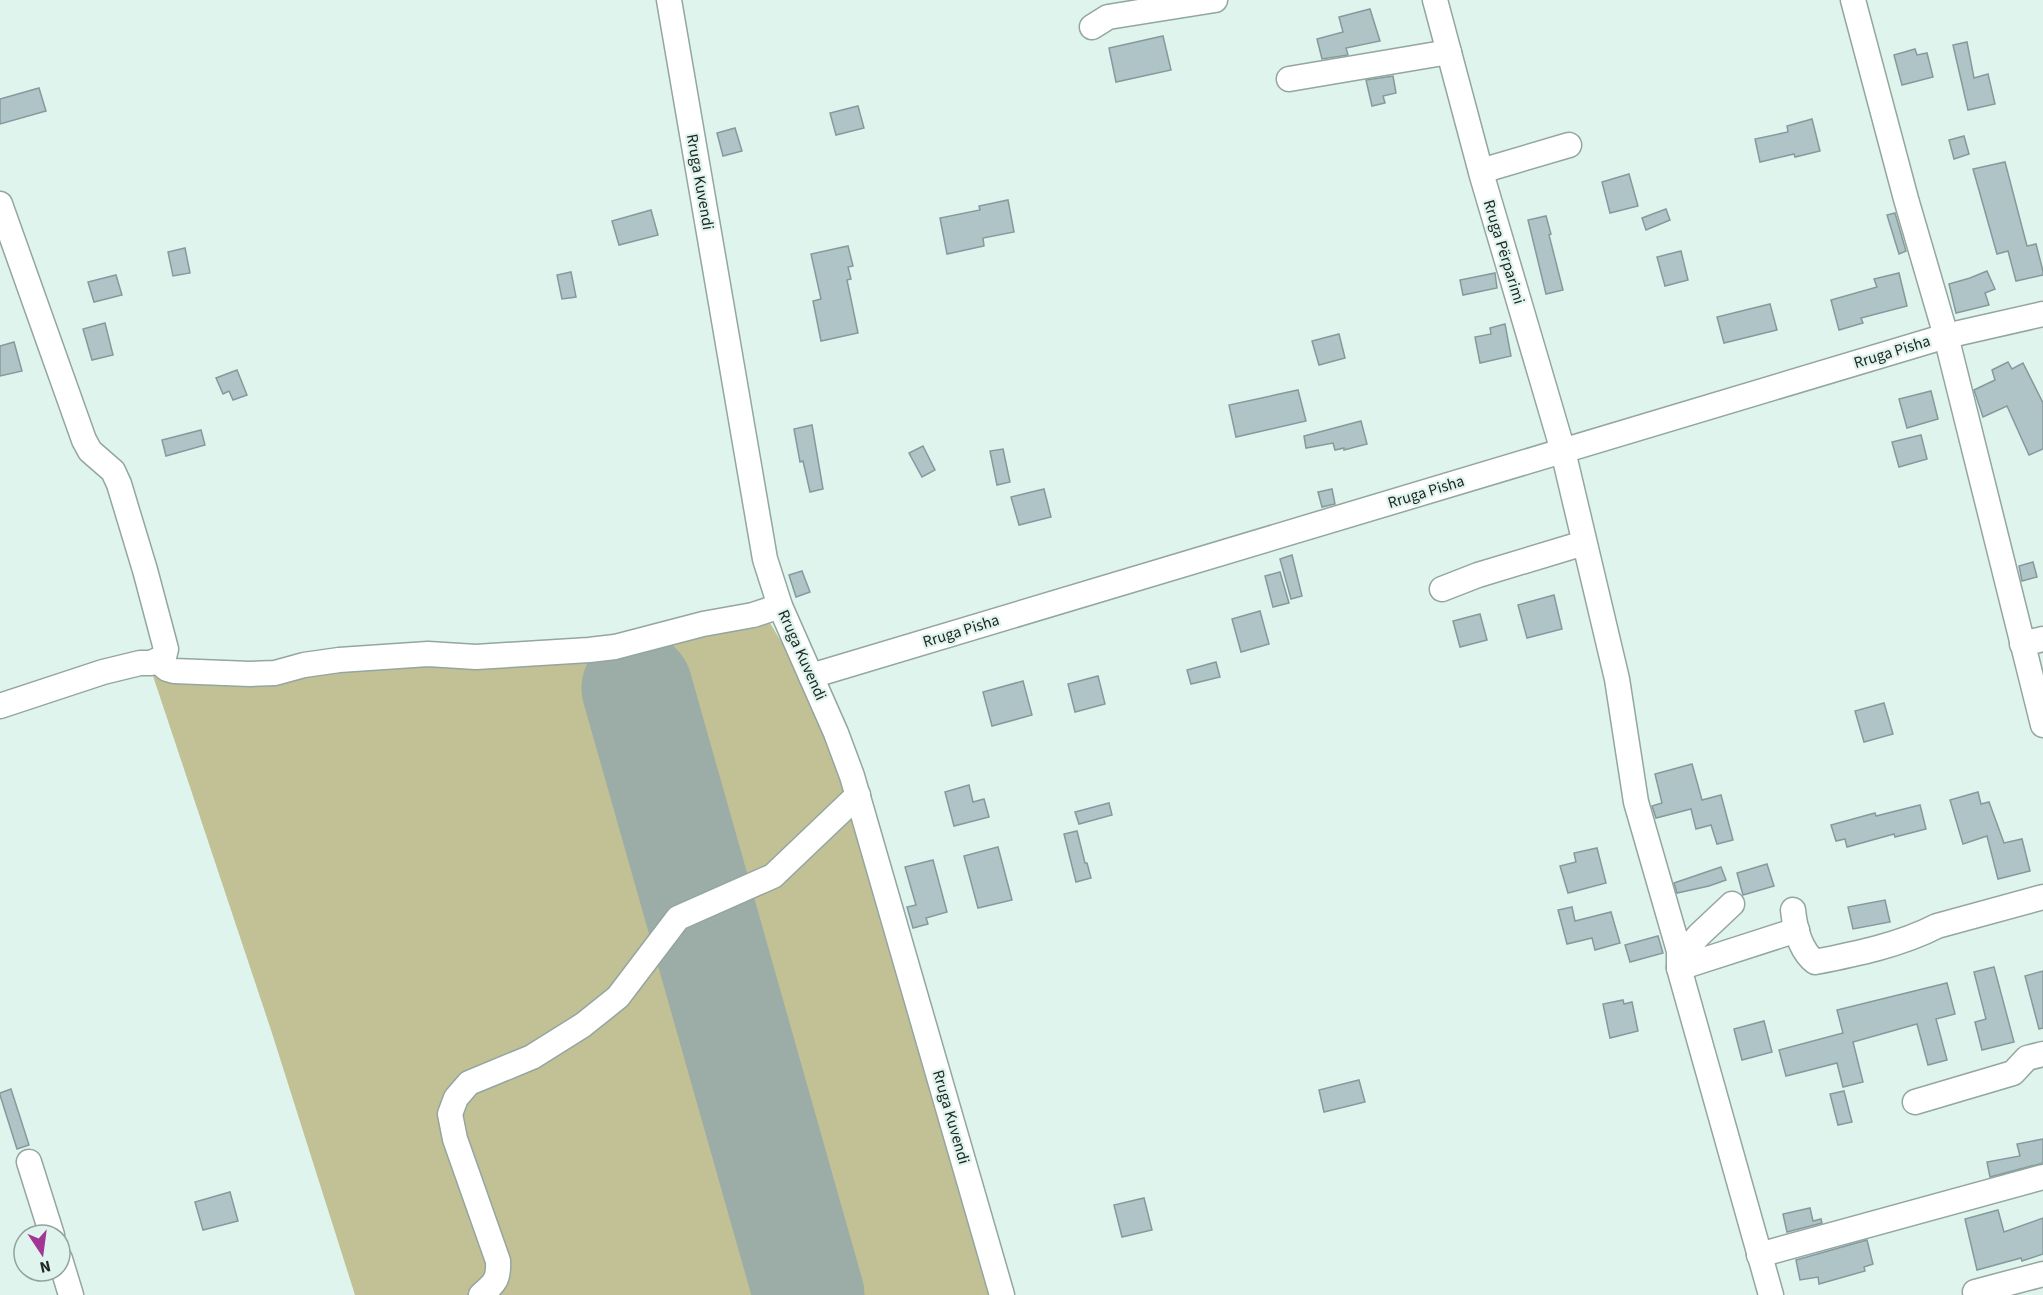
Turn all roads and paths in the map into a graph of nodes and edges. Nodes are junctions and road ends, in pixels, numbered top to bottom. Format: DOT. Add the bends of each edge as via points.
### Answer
graph roads {
  1 [pos="669,0"];
  2 [pos="1215,0"];
  3 [pos="1435,0"];
  4 [pos="1853,0"];
  5 [pos="1092,27"];
  6 [pos="1449,52"];
  7 [pos="1289,79"];
  8 [pos="1569,145"];
  9 [pos="1481,171"];
  10 [pos="0,204"];
  11 [pos="2043,314"];
  12 [pos="1946,336"];
  13 [pos="1563,451"];
  14 [pos="1584,543"];
  15 [pos="1442,589"];
  16 [pos="780,606"];
  17 [pos="2033,642"];
  18 [pos="158,661"];
  19 [pos="811,676"];
  20 [pos="0,706"];
  21 [pos="2043,724"];
  22 [pos="858,795"];
  23 [pos="2043,897"];
  24 [pos="1732,904"];
  25 [pos="1683,967"];
  26 [pos="2043,1054"];
  27 [pos="1915,1102"];
  28 [pos="29,1162"];
  29 [pos="2043,1177"];
  30 [pos="48,1223"];
  31 [pos="1759,1255"];
  32 [pos="2043,1274"];
  33 [pos="1975,1292"];
  34 [pos="481,1295"];
  35 [pos="1002,1295"];
  36 [pos="1771,1295"];
  1 -- 16 [label="street, Rruga Kuvendi" via="765,559"];
  2 -- 5 [label="street" via="1108,17"];
  3 -- 6 [label="street, Rruga Përparimi"];
  4 -- 12 [label="street"];
  6 -- 7 [label="street"];
  6 -- 9 [label="street, Rruga Përparimi"];
  8 -- 9 [label="street"];
  9 -- 13 [label="street, Rruga Përparimi"];
  10 -- 18 [label="street" via="84,440 90,451 113,471 119,484 166,649"];
  11 -- 12 [label="street, Rruga Pisha"];
  12 -- 13 [label="street, Rruga Pisha"];
  12 -- 17 [label="street"];
  13 -- 14 [label="street, Rruga Përparimi"];
  13 -- 19 [label="street, Rruga Pisha"];
  14 -- 15 [label="street"];
  14 -- 25 [label="street, Rruga Përparimi" via="1617,679 1636,802"];
  16 -- 18 [label="street" via="589,650 348,659 250,674 174,671"];
  16 -- 19 [label="street, Rruga Kuvendi"];
  17 -- 21 [label="street"];
  18 -- 20 [label="street" via="103,672"];
  19 -- 22 [label="street, Rruga Kuvendi"];
  22 -- 34 [label="street" via="773,876 678,918 618,997 583,1025 532,1057 469,1083 456,1098 450,1114 455,1139 498,1261 499,1275"];
  22 -- 35 [label="street, Rruga Kuvendi"];
  23 -- 25 [label="street" via="1871,950 1815,962 1808,957 1795,920"];
  24 -- 25 [label="street" via="1687,949"];
  25 -- 31 [label="street, Rruga Përparimi"];
  26 -- 27 [label="street" via="2027,1058 2013,1073"];
  28 -- 30 [label="street"];
  29 -- 31 [label="street"];
  31 -- 36 [label="street, Rruga Përparimi"];
  32 -- 33 [label="street"];
}
